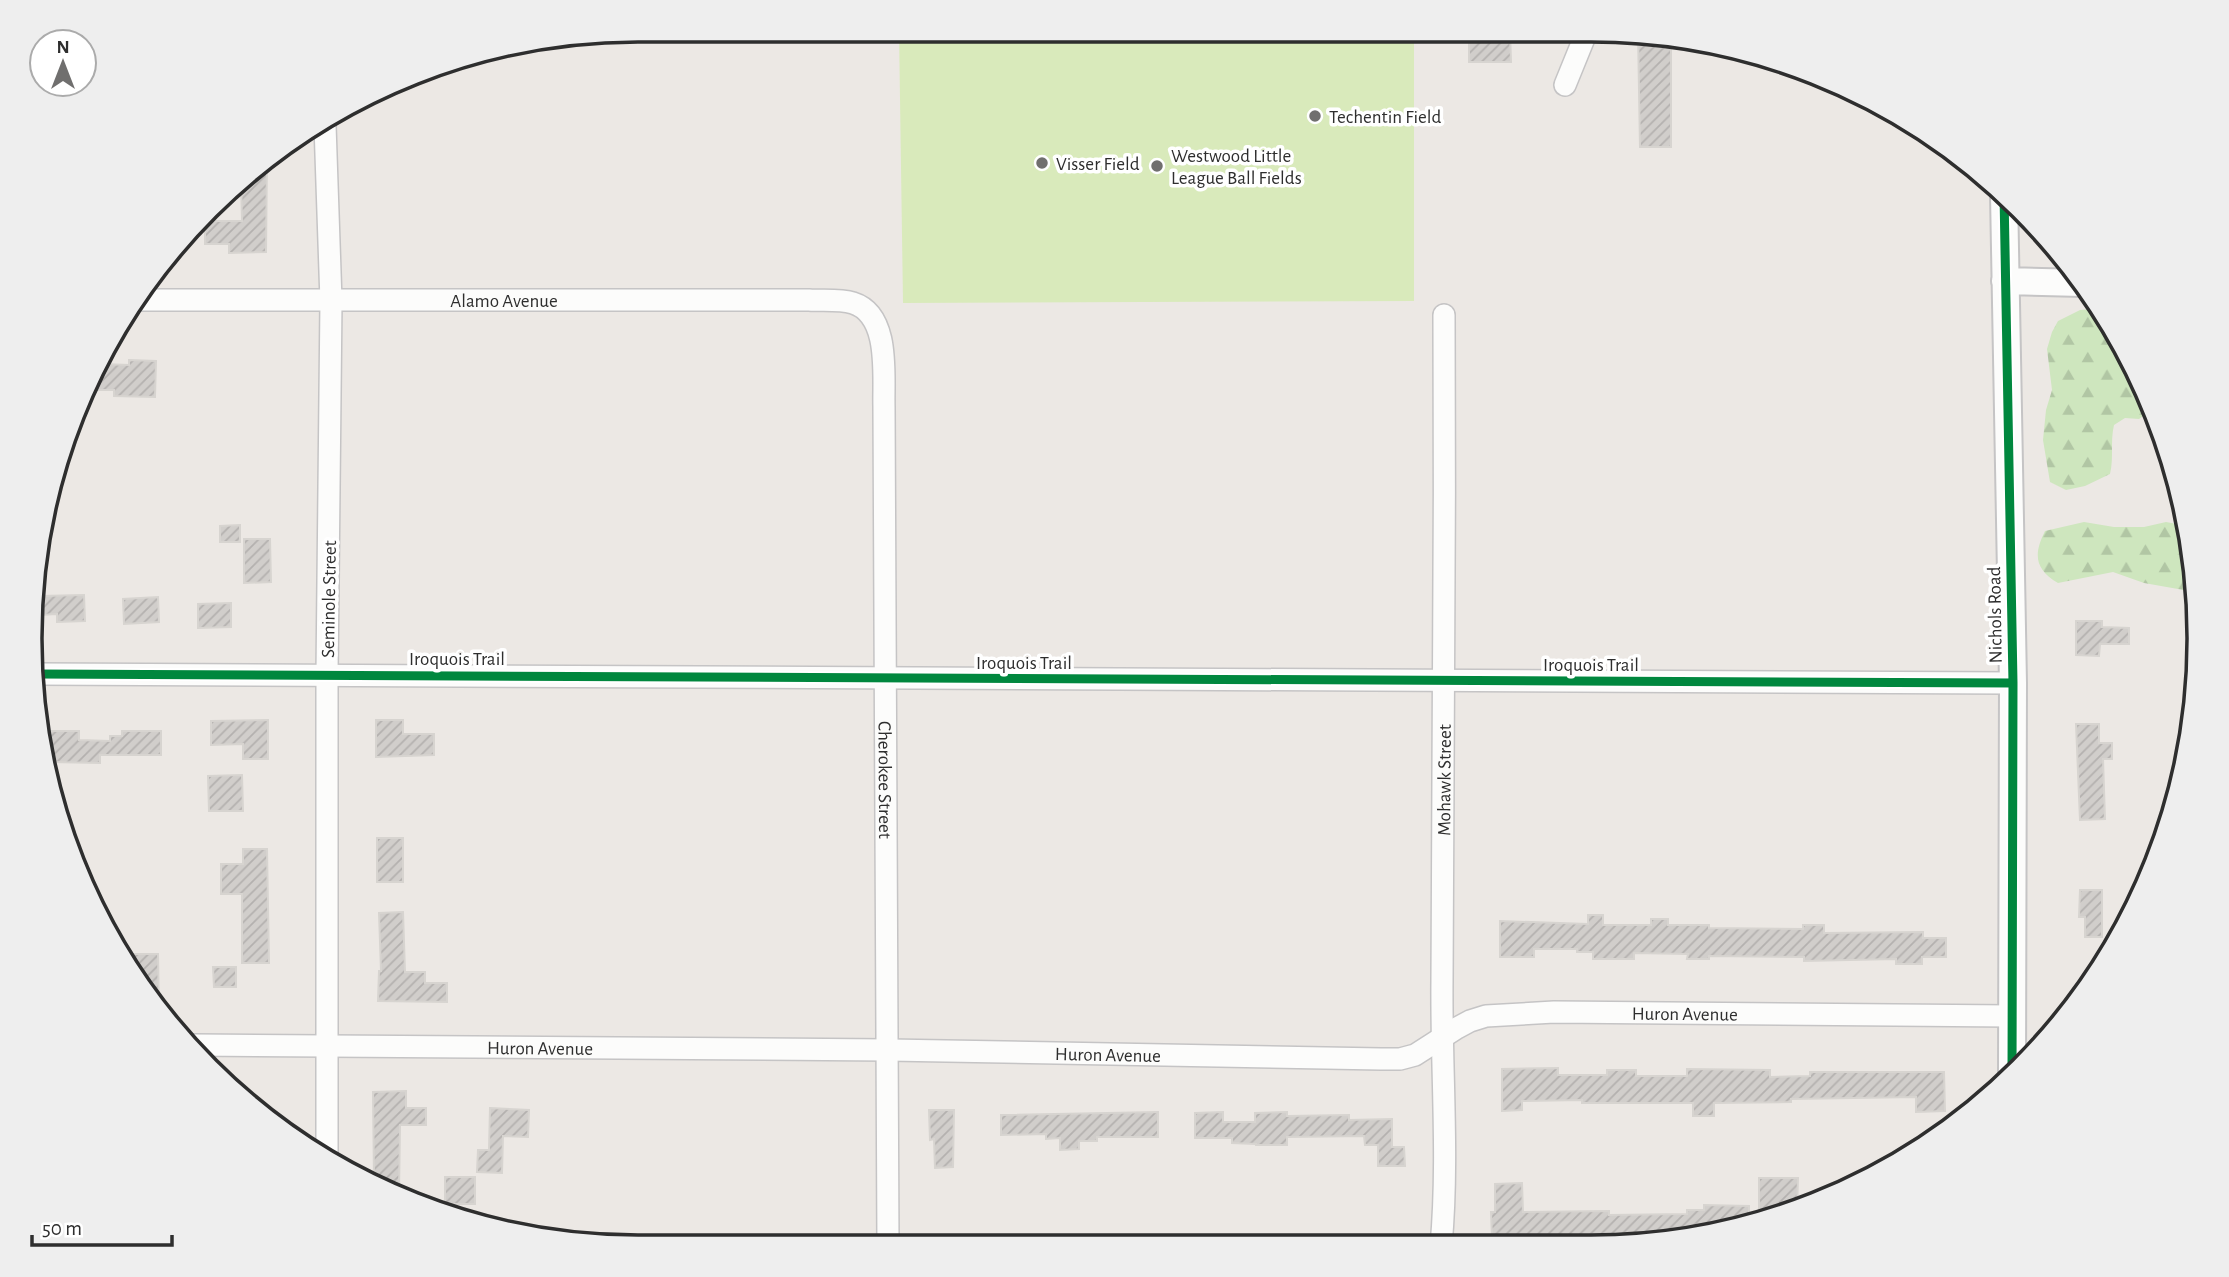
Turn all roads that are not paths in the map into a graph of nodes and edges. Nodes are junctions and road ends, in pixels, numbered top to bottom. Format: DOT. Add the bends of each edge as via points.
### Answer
graph roads {
  1 [pos="1583,42"];
  2 [pos="1565,85"];
  3 [pos="325,131"];
  4 [pos="2004,209"];
  5 [pos="2005,281"];
  6 [pos="2069,283"];
  7 [pos="148,300"];
  8 [pos="331,301"];
  9 [pos="1444,315"];
  10 [pos="871,316"];
  11 [pos="43,674"];
  12 [pos="327,675"];
  13 [pos="885,678"];
  14 [pos="1445,681"];
  15 [pos="2013,683"];
  16 [pos="2011,1016"];
  17 [pos="1441,1039"];
  18 [pos="203,1045"];
  19 [pos="327,1046"];
  20 [pos="888,1050"];
  21 [pos="2012,1060"];
  22 [pos="327,1147"];
  23 [pos="888,1235"];
  24 [pos="1441,1235"];
  1 -- 2 [label="street"];
  3 -- 8 [label="street, Seminole Street"];
  4 -- 5 [label="street, Nichols Road"];
  5 -- 6 [label="street"];
  5 -- 15 [label="street, Nichols Road"];
  7 -- 8 [label="street, Alamo Avenue"];
  8 -- 10 [label="street, Alamo Avenue" via="809,300 856,304"];
  8 -- 12 [label="street, Seminole Street"];
  9 -- 14 [label="street, Mohawk Street"];
  10 -- 13 [label="street, Cherokee Street" via="882,342"];
  11 -- 12 [label="street, Iroquois Trail"];
  12 -- 13 [label="street, Iroquois Trail"];
  12 -- 19 [label="street, Seminole Street"];
  13 -- 14 [label="street, Iroquois Trail"];
  13 -- 20 [label="street, Cherokee Street"];
  14 -- 15 [label="street, Iroquois Trail"];
  14 -- 17 [label="street, Mohawk Street"];
  15 -- 16 [label="street, Nichols Road"];
  16 -- 17 [label="street, Huron Avenue" via="1521,1013 1470,1021"];
  16 -- 21 [label="street, Nichols Road"];
  17 -- 20 [label="street, Huron Avenue" via="1400,1059"];
  17 -- 24 [label="street, Mohawk Street"];
  18 -- 19 [label="street, Huron Avenue"];
  19 -- 20 [label="street, Huron Avenue"];
  19 -- 22 [label="street, Seminole Street"];
  20 -- 23 [label="street, Cherokee Street"];
}
